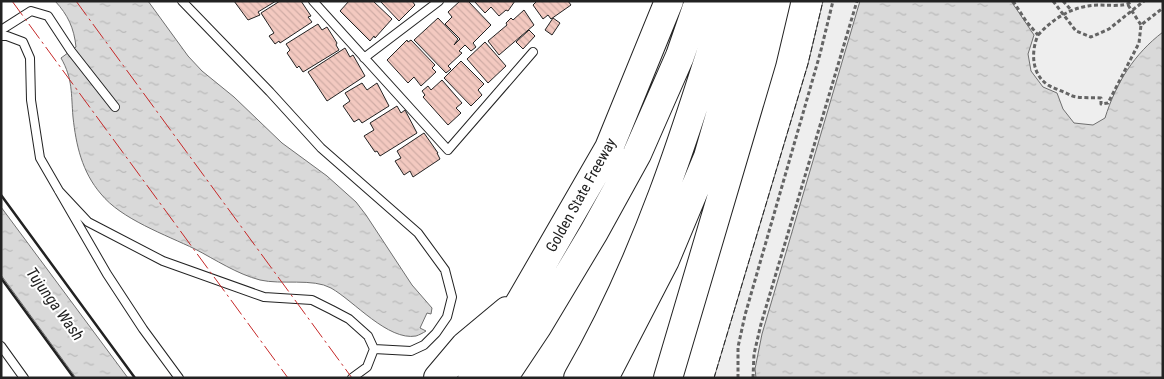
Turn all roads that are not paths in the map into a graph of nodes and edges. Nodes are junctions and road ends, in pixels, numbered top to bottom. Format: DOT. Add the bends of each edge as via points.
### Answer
graph roads {
  1 [pos="182,1"];
  2 [pos="312,1"];
  3 [pos="439,1"];
  4 [pos="669,1"];
  5 [pos="699,1"];
  6 [pos="727,1"];
  7 [pos="753,1"];
  8 [pos="776,1"];
  9 [pos="1,30"];
  10 [pos="1,36"];
  11 [pos="533,52"];
  12 [pos="364,58"];
  13 [pos="115,107"];
  14 [pos="59,191"];
  15 [pos="522,299"];
  16 [pos="1,346"];
  17 [pos="374,349"];
  18 [pos="24,378"];
  19 [pos="179,378"];
  20 [pos="352,378"];
  21 [pos="438,378"];
  22 [pos="472,378"];
  23 [pos="503,378"];
  24 [pos="578,378"];
  25 [pos="604,378"];
  26 [pos="668,378"];
  1 -- 17 [label="lane" via="321,148 418,233 445,270 452,297 447,317 436,334 424,346 411,351"];
  2 -- 12 [label="lane"];
  3 -- 12 [label="lane"];
  4 -- 15 [label="highway, Golden State Freeway" via="609,148"];
  5 -- 23 [label="highway" via="680,56 637,154 594,232"];
  6 -- 24 [label="highway" via="692,116 636,261"];
  7 -- 25 [label="highway" via="708,156 665,260"];
  8 -- 26 [label="highway" via="762,60"];
  9 -- 13 [label="lane" via="31,11 48,16"];
  10 -- 14 [label="lane" via="23,42 30,58 31,100 40,158"];
  11 -- 12 [label="lane" via="448,150"];
  14 -- 17 [label="lane" via="88,222 163,261 264,297 312,300 332,310 349,319 368,336"];
  14 -- 19 [label="lane" via="107,274"];
  15 -- 21 [label="highway" via="465,346"];
  15 -- 22 [label="highway, Golden State Freeway"];
  16 -- 18 [label="lane"];
  17 -- 20 [label="lane" via="367,367"];
}
